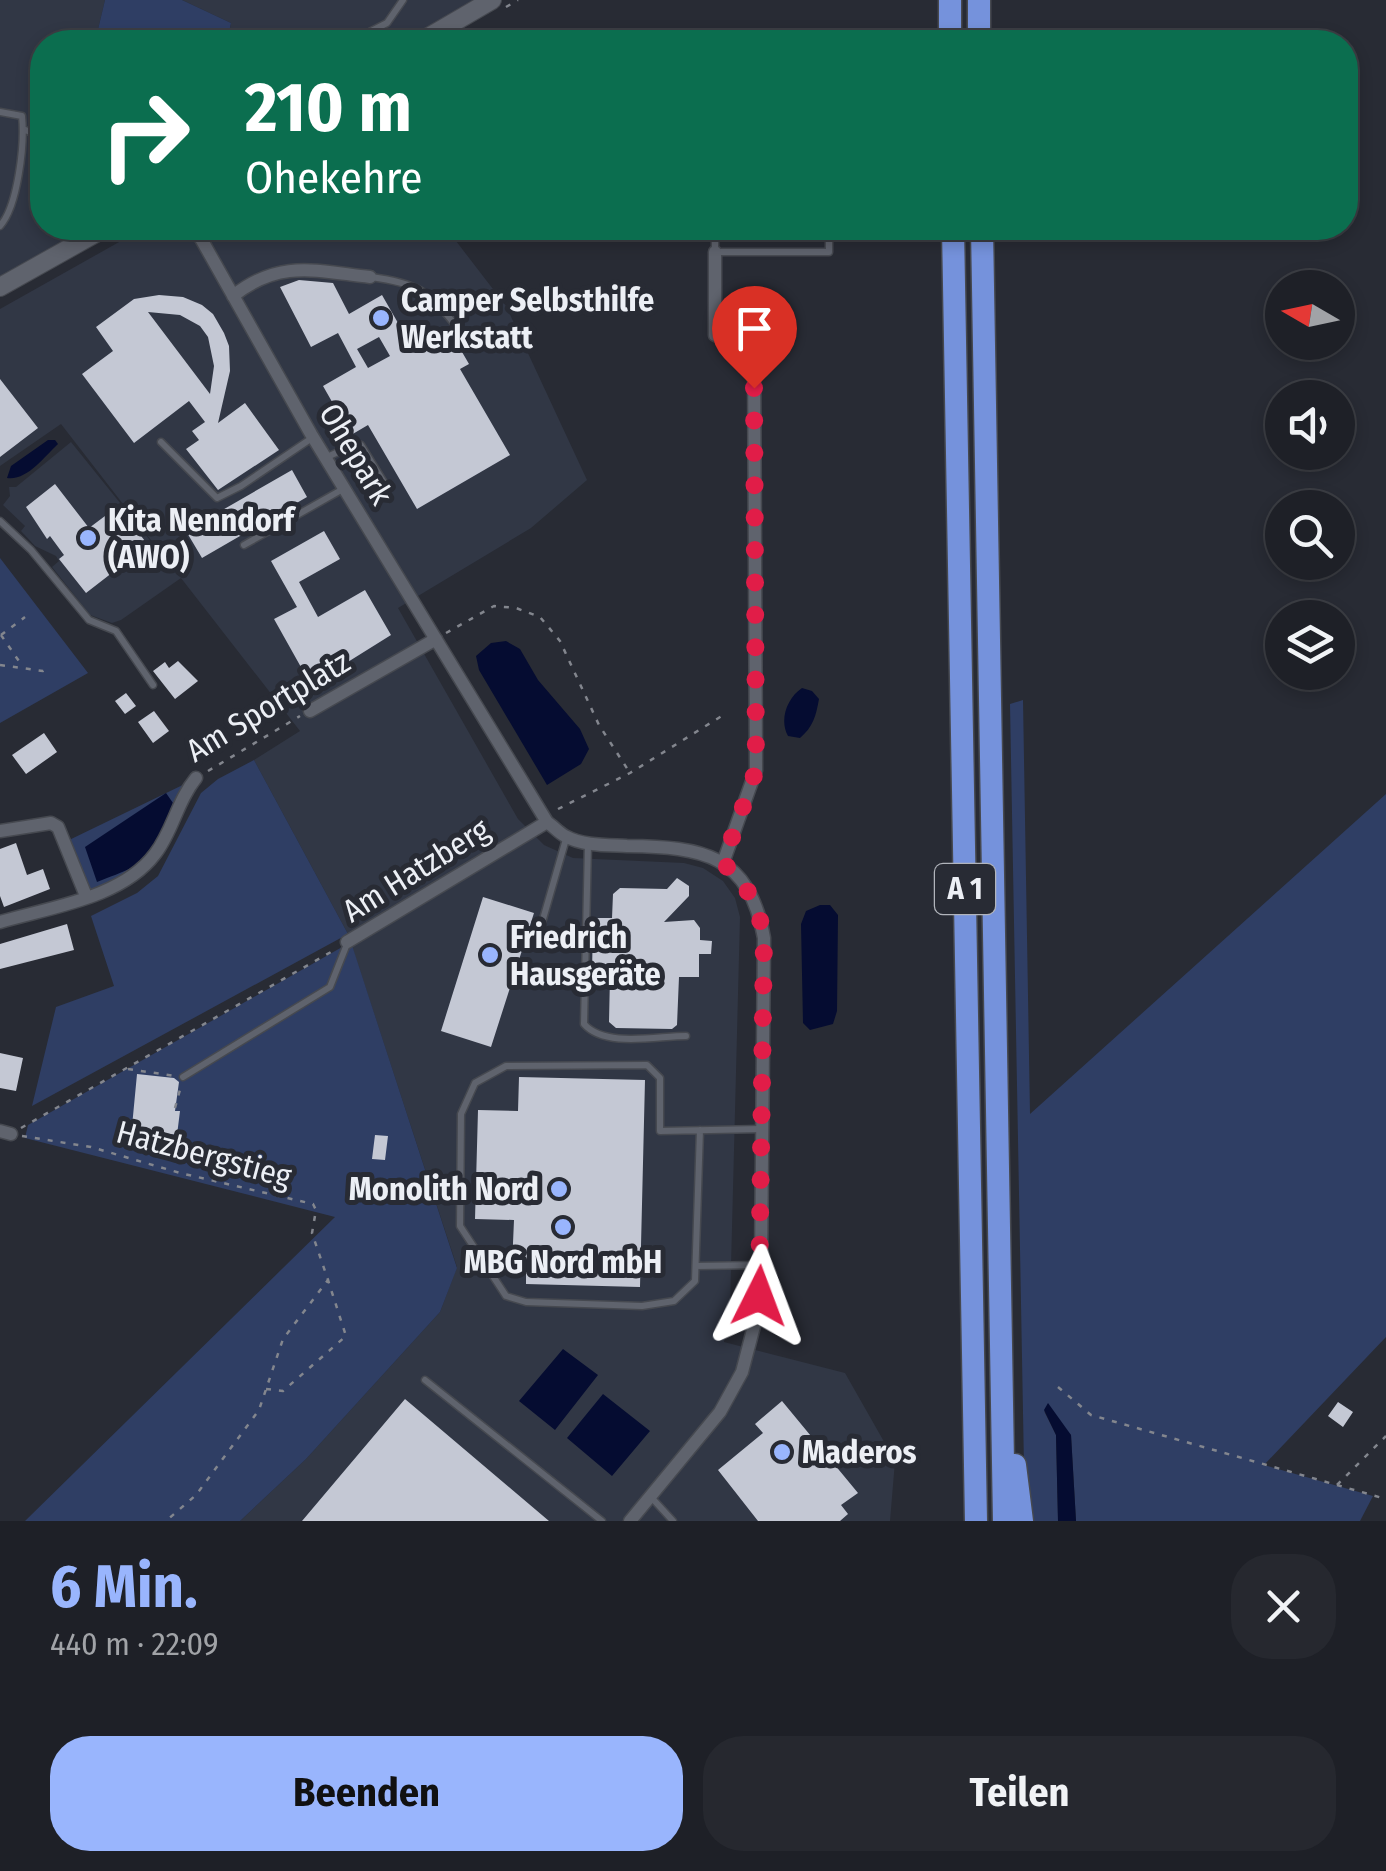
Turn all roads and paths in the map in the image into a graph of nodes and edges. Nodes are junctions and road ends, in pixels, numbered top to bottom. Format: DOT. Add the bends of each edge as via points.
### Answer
graph roads {
  1 [pos="403,0"];
  2 [pos="492,0"];
  3 [pos="950,0"];
  4 [pos="978,0"];
  5 [pos="373,30"];
  6 [pos="441,30"];
  7 [pos="950,30"];
  8 [pos="979,30"];
  9 [pos="0,112"];
  10 [pos="24,129"];
  11 [pos="30,132"];
  12 [pos="0,226"];
  13 [pos="84,240"];
  14 [pos="202,240"];
  15 [pos="716,240"];
  16 [pos="829,240"];
  17 [pos="953,240"];
  18 [pos="982,240"];
  19 [pos="716,252"];
  20 [pos="370,276"];
  21 [pos="0,287"];
  22 [pos="234,296"];
  23 [pos="456,326"];
  24 [pos="313,437"];
  25 [pos="161,442"];
  26 [pos="326,458"];
  27 [pos="344,488"];
  28 [pos="388,489"];
  29 [pos="0,521"];
  30 [pos="244,546"];
  31 [pos="25,617"];
  32 [pos="0,636"];
  33 [pos="436,639"];
  34 [pos="0,666"];
  35 [pos="50,666"];
  36 [pos="24,668"];
  37 [pos="152,686"];
  38 [pos="310,710"];
  39 [pos="725,714"];
  40 [pos="630,773"];
  41 [pos="196,778"];
  42 [pos="547,822"];
  43 [pos="0,831"];
  44 [pos="566,837"];
  45 [pos="588,843"];
  46 [pos="723,863"];
  47 [pos="86,896"];
  48 [pos="0,922"];
  49 [pos="348,942"];
  50 [pos="535,947"];
  51 [pos="686,1036"];
  52 [pos="127,1068"];
  53 [pos="182,1076"];
  54 [pos="175,1108"];
  55 [pos="762,1129"];
  56 [pos="700,1130"];
  57 [pos="6,1133"];
  58 [pos="696,1266"];
  59 [pos="761,1266"];
  60 [pos="328,1280"];
  61 [pos="1001,1374"];
  62 [pos="425,1380"];
  63 [pos="1058,1387"];
  64 [pos="264,1389"];
  65 [pos="1386,1436"];
  66 [pos="1336,1486"];
  67 [pos="651,1497"];
  68 [pos="1386,1499"];
  69 [pos="166,1521"];
  70 [pos="602,1521"];
  71 [pos="630,1521"];
  72 [pos="674,1521"];
  73 [pos="976,1521"];
  74 [pos="1004,1521"];
  75 [pos="1022,1521"];
  1 -- 5 [label="lane"];
  2 -- 6 [label="street"];
  3 -- 7 [label="highway"];
  4 -- 8 [label="highway"];
  9 -- 10 [label="lane" via="22,116"];
  10 -- 11 [label="lane"];
  10 -- 12 [label="lane" via="10,215"];
  13 -- 21 [label="street"];
  14 -- 22 [label="street, Ohepark"];
  15 -- 19 [label="lane"];
  16 -- 19 [label="lane" via="829,252"];
  17 -- 73 [label="highway, A 1"];
  18 -- 61 [label="highway, A 1"];
  19 -- 46 [label="street" via="715,335 754,350 756,770"];
  20 -- 22 [label="street" via="279,270 255,278"];
  20 -- 23 [label="lane" via="432,295"];
  22 -- 24 [label="street, Ohepark"];
  24 -- 25 [label="lane" via="216,498"];
  24 -- 26 [label="street, Ohepark"];
  26 -- 27 [label="street, Ohepark"];
  26 -- 28 [label="lane" via="361,446"];
  27 -- 30 [label="lane"];
  27 -- 33 [label="street, Ohepark"];
  29 -- 37 [label="lane" via="88,620 116,631"];
  31 -- 32 [label="path"];
  32 -- 36 [label="path"];
  33 -- 38 [label="street, Am Sportplatz"];
  33 -- 40 [label="path" via="494,606 540,616"];
  33 -- 42 [label="street"];
  34 -- 36 [label="path"];
  35 -- 36 [label="path"];
  38 -- 41 [label="path, Am Sportplatz"];
  39 -- 40 [label="path"];
  40 -- 42 [label="path" via="559,808"];
  41 -- 47 [label="street, Am Sportplatz" via="140,871"];
  42 -- 44 [label="street"];
  42 -- 49 [label="street, Am Hatzberg"];
  43 -- 47 [label="street" via="58,826"];
  44 -- 45 [label="street"];
  44 -- 50 [label="lane"];
  45 -- 46 [label="street" via="668,847"];
  45 -- 51 [label="lane" via="584,1024 608,1037"];
  46 -- 55 [label="street" via="752,895 764,938"];
  47 -- 48 [label="street, Am Sportplatz"];
  49 -- 52 [label="path"];
  49 -- 53 [label="lane, Am Hatzberg" via="330,988"];
  52 -- 53 [label="path"];
  52 -- 57 [label="path"];
  53 -- 54 [label="path"];
  55 -- 56 [label="lane"];
  55 -- 59 [label="street"];
  56 -- 58 [label="lane"];
  56 -- 58 [label="lane" via="660,1131 660,1078 646,1065 506,1066 476,1083 462,1114 460,1226 506,1296 658,1304 674,1301 696,1281"];
  57 -- 60 [label="path, Hatzbergstieg" via="91,1147 313,1204 312,1232"];
  58 -- 59 [label="lane"];
  59 -- 67 [label="street" via="754,1326 734,1388"];
  60 -- 64 [label="path" via="283,1339"];
  60 -- 64 [label="path" via="346,1336 283,1391"];
  61 -- 74 [label="highway, A 1"];
  61 -- 75 [label="highway"];
  62 -- 70 [label="lane"];
  63 -- 66 [label="path" via="1091,1416"];
  64 -- 69 [label="path" via="259,1410 196,1495"];
  65 -- 66 [label="path"];
  66 -- 68 [label="path"];
  67 -- 71 [label="street"];
  67 -- 72 [label="lane"];
}
